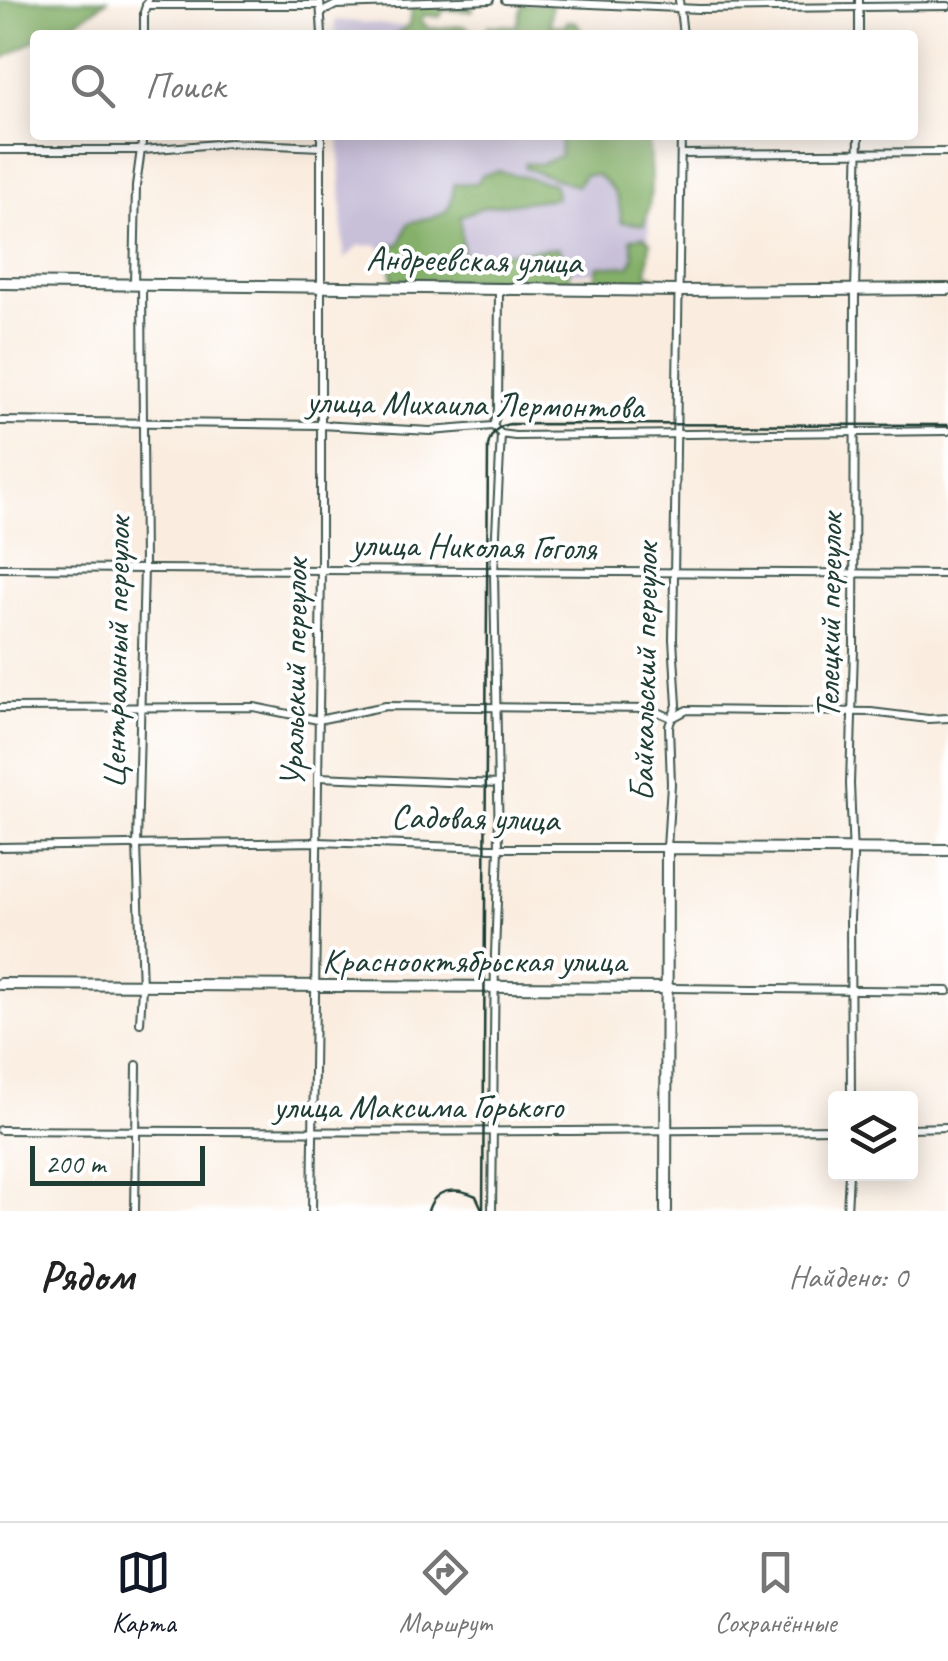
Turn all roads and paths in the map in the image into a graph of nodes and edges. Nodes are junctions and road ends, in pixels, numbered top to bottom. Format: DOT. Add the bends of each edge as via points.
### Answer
graph roads {
  1 [pos="490,0"];
  2 [pos="506,0"];
  3 [pos="147,3"];
  4 [pos="679,3"];
  5 [pos="860,3"];
  6 [pos="321,5"];
  7 [pos="948,6"];
  8 [pos="144,30"];
  9 [pos="322,30"];
  10 [pos="682,30"];
  11 [pos="859,30"];
  12 [pos="143,140"];
  13 [pos="321,140"];
  14 [pos="681,140"];
  15 [pos="859,140"];
  16 [pos="321,147"];
  17 [pos="0,150"];
  18 [pos="143,150"];
  19 [pos="859,152"];
  20 [pos="948,152"];
  21 [pos="681,154"];
  22 [pos="0,283"];
  23 [pos="138,284"];
  24 [pos="321,286"];
  25 [pos="499,288"];
  26 [pos="948,289"];
  27 [pos="679,291"];
  28 [pos="855,291"];
  29 [pos="0,421"];
  30 [pos="144,423"];
  31 [pos="320,425"];
  32 [pos="493,426"];
  33 [pos="856,430"];
  34 [pos="948,431"];
  35 [pos="676,433"];
  36 [pos="502,434"];
  37 [pos="0,568"];
  38 [pos="144,568"];
  39 [pos="321,569"];
  40 [pos="674,572"];
  41 [pos="494,573"];
  42 [pos="856,573"];
  43 [pos="948,574"];
  44 [pos="496,705"];
  45 [pos="140,706"];
  46 [pos="0,708"];
  47 [pos="852,712"];
  48 [pos="672,718"];
  49 [pos="948,718"];
  50 [pos="318,720"];
  51 [pos="318,777"];
  52 [pos="498,784"];
  53 [pos="317,842"];
  54 [pos="0,846"];
  55 [pos="136,846"];
  56 [pos="499,848"];
  57 [pos="668,848"];
  58 [pos="852,849"];
  59 [pos="948,850"];
  60 [pos="0,984"];
  61 [pos="142,987"];
  62 [pos="495,987"];
  63 [pos="315,988"];
  64 [pos="668,988"];
  65 [pos="850,989"];
  66 [pos="948,990"];
  67 [pos="140,1023"];
  68 [pos="136,1065"];
  69 [pos="851,1091"];
  70 [pos="948,1127"];
  71 [pos="918,1128"];
  72 [pos="828,1129"];
  73 [pos="0,1130"];
  74 [pos="136,1131"];
  75 [pos="667,1131"];
  76 [pos="313,1132"];
  77 [pos="493,1132"];
  78 [pos="849,1181"];
  79 [pos="135,1211"];
  80 [pos="312,1211"];
  81 [pos="492,1211"];
  82 [pos="666,1211"];
  83 [pos="848,1211"];
  1 -- 6 [label="street"];
  2 -- 4 [label="street"];
  3 -- 6 [label="street"];
  3 -- 8 [label="street"];
  4 -- 5 [label="street" via="726,9"];
  4 -- 10 [label="street"];
  5 -- 7 [label="street"];
  5 -- 11 [label="street"];
  6 -- 9 [label="street"];
  12 -- 18 [label="street, Центральный переулок"];
  13 -- 16 [label="street, Уральский переулок"];
  14 -- 21 [label="street, Байкальский переулок"];
  15 -- 19 [label="street, Телецкий переулок"];
  16 -- 18 [label="street" via="230,142"];
  16 -- 24 [label="street, Уральский переулок"];
  17 -- 18 [label="street"];
  18 -- 23 [label="street, Центральный переулок" via="136,186"];
  19 -- 20 [label="street"];
  19 -- 21 [label="street"];
  19 -- 28 [label="street, Телецкий переулок"];
  21 -- 27 [label="street, Байкальский переулок"];
  22 -- 23 [label="main road, Андреевская улица"];
  23 -- 24 [label="main road, Андреевская улица"];
  23 -- 30 [label="street, Центральный переулок"];
  24 -- 25 [label="main road, Андреевская улица"];
  24 -- 31 [label="street, Уральский переулок"];
  25 -- 27 [label="main road, Андреевская улица"];
  25 -- 32 [label="street"];
  26 -- 28 [label="main road, Андреевская улица"];
  27 -- 28 [label="main road, Андреевская улица"];
  27 -- 35 [label="street, Байкальский переулок"];
  28 -- 33 [label="street, Телецкий переулок"];
  29 -- 30 [label="street, улица Михаила Лермонтова"];
  30 -- 31 [label="street, улица Михаила Лермонтова"];
  30 -- 38 [label="street, Центральный переулок"];
  31 -- 32 [label="street, улица Михаила Лермонтова" via="430,431"];
  31 -- 39 [label="street, Уральский переулок"];
  32 -- 36 [label="street, улица Михаила Лермонтова"];
  33 -- 34 [label="street, улица Михаила Лермонтова"];
  33 -- 35 [label="street, улица Михаила Лермонтова"];
  33 -- 42 [label="street, Телецкий переулок"];
  35 -- 36 [label="street, улица Михаила Лермонтова"];
  35 -- 40 [label="street, Байкальский переулок"];
  36 -- 41 [label="street"];
  37 -- 38 [label="street, улица Николая Гоголя"];
  38 -- 39 [label="street, улица Николая Гоголя"];
  38 -- 45 [label="street, Центральный переулок"];
  39 -- 41 [label="street, улица Николая Гоголя"];
  39 -- 50 [label="street, Уральский переулок"];
  40 -- 41 [label="street, улица Николая Гоголя"];
  40 -- 42 [label="street, улица Николая Гоголя"];
  40 -- 48 [label="street, Байкальский переулок"];
  41 -- 44 [label="street"];
  42 -- 43 [label="street, улица Николая Гоголя"];
  42 -- 47 [label="street, Телецкий переулок"];
  44 -- 48 [label="street" via="651,709"];
  44 -- 50 [label="street" via="386,706"];
  44 -- 52 [label="street"];
  45 -- 46 [label="street"];
  45 -- 50 [label="street" via="265,708"];
  45 -- 55 [label="street, Центральный переулок"];
  47 -- 48 [label="street" via="687,710"];
  47 -- 49 [label="street"];
  47 -- 58 [label="street, Телецкий переулок"];
  48 -- 57 [label="street, Байкальский переулок"];
  50 -- 51 [label="street, Уральский переулок"];
  51 -- 52 [label="street"];
  51 -- 53 [label="street, Уральский переулок"];
  52 -- 56 [label="street"];
  53 -- 55 [label="street, Садовая улица"];
  53 -- 56 [label="street, Садовая улица"];
  53 -- 63 [label="street, Уральский переулок"];
  54 -- 55 [label="street, Садовая улица"];
  55 -- 61 [label="street, Центральный переулок"];
  56 -- 57 [label="street, Садовая улица"];
  56 -- 62 [label="street"];
  57 -- 58 [label="main road, Садовая улица"];
  57 -- 64 [label="main road, Байкальский переулок"];
  58 -- 59 [label="main road, Садовая улица"];
  58 -- 65 [label="street, Телецкий переулок"];
  60 -- 61 [label="main road, Краснооктябрьская улица"];
  61 -- 63 [label="main road, Краснооктябрьская улица"];
  61 -- 67 [label="street, Центральный переулок"];
  62 -- 63 [label="main road, Краснооктябрьская улица"];
  62 -- 64 [label="main road, Краснооктябрьская улица"];
  62 -- 77 [label="street"];
  63 -- 76 [label="street, Уральский переулок"];
  64 -- 65 [label="street, Краснооктябрьская улица"];
  64 -- 75 [label="main road, Байкальский переулок"];
  65 -- 66 [label="street, Краснооктябрьская улица"];
  65 -- 69 [label="street, Телецкий переулок"];
  68 -- 74 [label="street"];
  70 -- 71 [label="street"];
  72 -- 75 [label="street, улица Максима Горького"];
  73 -- 74 [label="street, улица Максима Горького"];
  74 -- 76 [label="street, улица Максима Горького"];
  74 -- 79 [label="street"];
  75 -- 77 [label="street, улица Максима Горького"];
  75 -- 82 [label="main road, Байкальский переулок"];
  76 -- 77 [label="street, улица Максима Горького"];
  76 -- 80 [label="street, Уральский переулок"];
  77 -- 81 [label="street"];
  78 -- 83 [label="street"];
}
